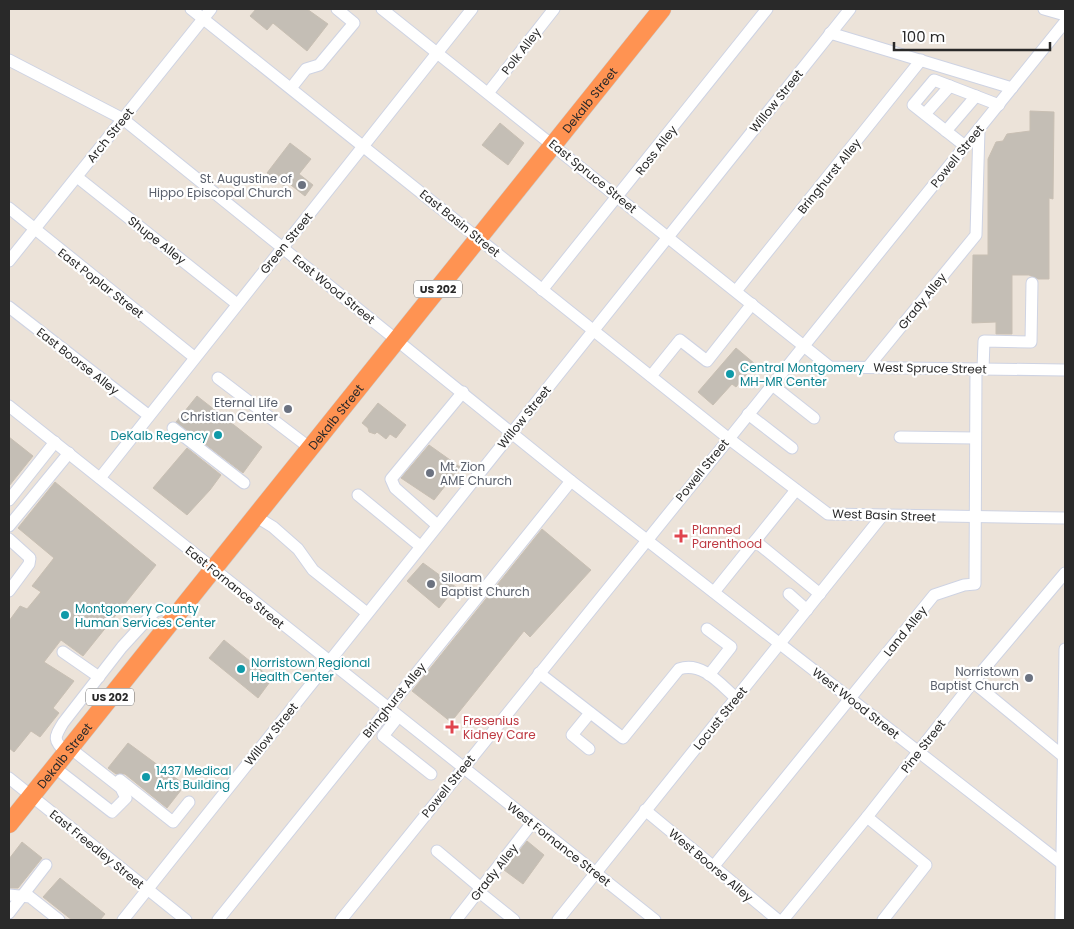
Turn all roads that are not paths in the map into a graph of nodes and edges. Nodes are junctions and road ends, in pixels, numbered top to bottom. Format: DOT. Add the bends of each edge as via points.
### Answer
graph roads {
  1 [pos="191,9"];
  2 [pos="211,9"];
  3 [pos="337,9"];
  4 [pos="382,9"];
  5 [pos="472,9"];
  6 [pos="554,9"];
  7 [pos="662,9"];
  8 [pos="767,9"];
  9 [pos="850,9"];
  10 [pos="1044,9"];
  11 [pos="1065,16"];
  12 [pos="203,18"];
  13 [pos="1065,22"];
  14 [pos="830,33"];
  15 [pos="437,52"];
  16 [pos="9,60"];
  17 [pos="921,60"];
  18 [pos="291,88"];
  19 [pos="1012,88"];
  20 [pos="488,94"];
  21 [pos="976,96"];
  22 [pos="999,105"];
  23 [pos="123,120"];
  24 [pos="979,130"];
  25 [pos="946,131"];
  26 [pos="554,144"];
  27 [pos="364,146"];
  28 [pos="965,146"];
  29 [pos="77,177"];
  30 [pos="618,197"];
  31 [pos="9,208"];
  32 [pos="34,230"];
  33 [pos="668,236"];
  34 [pos="478,238"];
  35 [pos="282,247"];
  36 [pos="9,261"];
  37 [pos="1032,283"];
  38 [pos="542,290"];
  39 [pos="736,291"];
  40 [pos="237,304"];
  41 [pos="752,304"];
  42 [pos="9,307"];
  43 [pos="594,330"];
  44 [pos="397,340"];
  45 [pos="803,345"];
  46 [pos="194,357"];
  47 [pos="868,367"];
  48 [pos="980,369"];
  49 [pos="1065,370"];
  50 [pos="651,376"];
  51 [pos="218,378"];
  52 [pos="771,384"];
  53 [pos="462,392"];
  54 [pos="9,406"];
  55 [pos="748,414"];
  56 [pos="148,415"];
  57 [pos="814,418"];
  58 [pos="173,428"];
  59 [pos="512,432"];
  60 [pos="728,438"];
  61 [pos="900,438"];
  62 [pos="975,438"];
  63 [pos="55,442"];
  64 [pos="310,448"];
  65 [pos="792,448"];
  66 [pos="69,453"];
  67 [pos="100,478"];
  68 [pos="571,480"];
  69 [pos="244,483"];
  70 [pos="796,490"];
  71 [pos="358,495"];
  72 [pos="9,500"];
  73 [pos="255,516"];
  74 [pos="882,516"];
  75 [pos="974,517"];
  76 [pos="1065,518"];
  77 [pos="437,525"];
  78 [pos="9,526"];
  79 [pos="9,539"];
  80 [pos="647,539"];
  81 [pos="754,542"];
  82 [pos="420,546"];
  83 [pos="1065,565"];
  84 [pos="212,569"];
  85 [pos="1065,573"];
  86 [pos="1065,584"];
  87 [pos="9,591"];
  88 [pos="714,592"];
  89 [pos="789,594"];
  90 [pos="820,594"];
  91 [pos="808,610"];
  92 [pos="367,613"];
  93 [pos="174,616"];
  94 [pos="707,629"];
  95 [pos="780,644"];
  96 [pos="1065,649"];
  97 [pos="64,652"];
  98 [pos="329,662"];
  99 [pos="539,673"];
  100 [pos="709,675"];
  101 [pos="99,677"];
  102 [pos="973,682"];
  103 [pos="736,698"];
  104 [pos="850,699"];
  105 [pos="388,709"];
  106 [pos="590,713"];
  107 [pos="398,717"];
  108 [pos="70,748"];
  109 [pos="589,749"];
  110 [pos="919,752"];
  111 [pos="1063,756"];
  112 [pos="54,767"];
  113 [pos="462,767"];
  114 [pos="431,774"];
  115 [pos="9,778"];
  116 [pos="31,796"];
  117 [pos="188,802"];
  118 [pos="645,810"];
  119 [pos="867,818"];
  120 [pos="9,824"];
  121 [pos="532,824"];
  122 [pos="437,851"];
  123 [pos="46,864"];
  124 [pos="1064,865"];
  125 [pos="713,867"];
  126 [pos="595,872"];
  127 [pos="147,889"];
  128 [pos="480,889"];
  129 [pos="9,896"];
  130 [pos="22,896"];
  131 [pos="9,912"];
  132 [pos="786,919"];
  133 [pos="58,920"];
  134 [pos="123,920"];
  135 [pos="186,920"];
  136 [pos="218,920"];
  137 [pos="341,920"];
  138 [pos="456,920"];
  139 [pos="514,920"];
  140 [pos="558,920"];
  141 [pos="655,920"];
  142 [pos="883,920"];
  143 [pos="1060,920"];
  1 -- 12 [label="street, East Basin Street"];
  2 -- 12 [label="street, Arch Street"];
  3 -- 18 [label="street" via="354,23 319,65 306,69"];
  4 -- 15 [label="street, East Spruce Street"];
  5 -- 15 [label="street, Green Street"];
  6 -- 20 [label="street, Polk Alley"];
  7 -- 26 [label="highway, Dekalb Street / US 202"];
  8 -- 30 [label="street, Ross Alley"];
  9 -- 14 [label="street, Willow Street"];
  10 -- 11 [label="street"];
  12 -- 18 [label="street, East Basin Street"];
  12 -- 23 [label="street, Arch Street"];
  13 -- 19 [label="street, Powell Street"];
  14 -- 17 [label="street"];
  14 -- 33 [label="street, Willow Street"];
  15 -- 20 [label="street, East Spruce Street"];
  15 -- 27 [label="street, Green Street"];
  16 -- 23 [label="street, East Wood Street"];
  17 -- 19 [label="street"];
  17 -- 39 [label="street, Bringhurst Alley"];
  18 -- 27 [label="street, East Basin Street"];
  19 -- 22 [label="street, Powell Street"];
  20 -- 26 [label="street, East Spruce Street"];
  21 -- 22 [label="street"];
  21 -- 25 [label="street"];
  21 -- 25 [label="street" via="934,80 913,105"];
  22 -- 24 [label="street, Powell Street"];
  23 -- 29 [label="street, Arch Street"];
  23 -- 35 [label="street, East Wood Street"];
  24 -- 28 [label="street, Powell Street"];
  24 -- 47 [label="street, Grady Alley" via="976,235"];
  25 -- 28 [label="street"];
  26 -- 30 [label="street, East Spruce Street"];
  26 -- 34 [label="highway, Dekalb Street / US 202"];
  27 -- 34 [label="street, East Basin Street"];
  27 -- 35 [label="street, Green Street"];
  28 -- 45 [label="street, Powell Street"];
  29 -- 32 [label="street, Arch Street"];
  29 -- 40 [label="street, Shupe Alley"];
  30 -- 33 [label="street, East Spruce Street"];
  30 -- 38 [label="street, Ross Alley"];
  31 -- 32 [label="street, East Poplar Street"];
  32 -- 36 [label="street, Arch Street"];
  32 -- 46 [label="street, East Poplar Street"];
  33 -- 39 [label="street, East Spruce Street"];
  33 -- 43 [label="street, Willow Street"];
  34 -- 38 [label="street, East Basin Street"];
  34 -- 44 [label="highway, Dekalb Street / US 202"];
  35 -- 40 [label="street, Green Street"];
  35 -- 44 [label="street, East Wood Street"];
  37 -- 48 [label="street, Land Alley" via="1031,342 984,341"];
  38 -- 43 [label="street, East Basin Street"];
  39 -- 41 [label="street, East Spruce Street"];
  40 -- 46 [label="street, Green Street"];
  41 -- 45 [label="street, East Spruce Street"];
  41 -- 50 [label="street" via="707,361 680,340"];
  42 -- 56 [label="street, East Boorse Alley"];
  43 -- 50 [label="street, East Basin Street"];
  43 -- 59 [label="street, Willow Street"];
  44 -- 53 [label="street, East Wood Street"];
  44 -- 64 [label="highway, Dekalb Street / US 202"];
  45 -- 47 [label="street, West Spruce Street" via="830,367"];
  45 -- 52 [label="street, Powell Street"];
  46 -- 56 [label="street, Green Street"];
  47 -- 48 [label="street, West Spruce Street"];
  48 -- 49 [label="street, West Spruce Street"];
  48 -- 62 [label="street, Land Alley"];
  50 -- 60 [label="street, East Basin Street"];
  51 -- 64 [label="street"];
  52 -- 55 [label="street, Powell Street"];
  52 -- 57 [label="street"];
  53 -- 59 [label="street, East Wood Street"];
  53 -- 77 [label="street" via="391,479 395,488"];
  54 -- 63 [label="street, East Fornance Street"];
  55 -- 60 [label="street, Powell Street"];
  55 -- 65 [label="street"];
  56 -- 67 [label="street, Green Street"];
  58 -- 69 [label="street"];
  59 -- 68 [label="street, East Wood Street"];
  59 -- 77 [label="street, Willow Street"];
  60 -- 70 [label="street, West Basin Street"];
  60 -- 80 [label="street, Powell Street"];
  61 -- 62 [label="street"];
  62 -- 75 [label="street, Land Alley"];
  63 -- 66 [label="street, East Fornance Street"];
  63 -- 72 [label="street"];
  64 -- 73 [label="highway, Dekalb Street / US 202"];
  66 -- 67 [label="street, East Fornance Street"];
  66 -- 78 [label="street"];
  67 -- 84 [label="street, East Fornance Street"];
  68 -- 80 [label="street, East Wood Street"];
  68 -- 105 [label="street, Bringhurst Alley"];
  70 -- 74 [label="street, West Basin Street" via="828,514"];
  70 -- 81 [label="street"];
  71 -- 82 [label="street"];
  73 -- 84 [label="highway, Dekalb Street / US 202"];
  73 -- 92 [label="street" via="298,550 313,570"];
  74 -- 75 [label="street, West Basin Street"];
  74 -- 90 [label="street, Locust Street"];
  75 -- 76 [label="street, West Basin Street"];
  75 -- 104 [label="street, Land Alley" via="975,584 934,595"];
  77 -- 82 [label="street, Willow Street"];
  79 -- 87 [label="street" via="30,558"];
  80 -- 88 [label="street, West Wood Street"];
  80 -- 99 [label="street, Powell Street"];
  81 -- 88 [label="street"];
  81 -- 90 [label="street"];
  82 -- 92 [label="street, Willow Street"];
  83 -- 85 [label="street"];
  84 -- 93 [label="highway, Dekalb Street / US 202"];
  84 -- 98 [label="street, East Fornance Street"];
  85 -- 86 [label="street"];
  85 -- 102 [label="street, Pine Street"];
  88 -- 95 [label="street, West Wood Street"];
  89 -- 91 [label="street"];
  90 -- 91 [label="street, Locust Street"];
  91 -- 95 [label="street, Locust Street"];
  92 -- 98 [label="street, Willow Street"];
  93 -- 101 [label="street" via="163,609 155,610"];
  93 -- 108 [label="highway, Dekalb Street / US 202"];
  94 -- 100 [label="street" via="731,647"];
  95 -- 103 [label="street, Locust Street"];
  95 -- 104 [label="street, West Wood Street"];
  96 -- 111 [label="street"];
  97 -- 101 [label="street"];
  98 -- 105 [label="street, East Fornance Street"];
  98 -- 127 [label="street, Willow Street"];
  99 -- 106 [label="street"];
  99 -- 113 [label="street, Powell Street"];
  100 -- 103 [label="street"];
  100 -- 106 [label="street" via="695,667 679,669 623,738"];
  101 -- 108 [label="street" via="55,736 56,743"];
  102 -- 110 [label="street, Pine Street"];
  102 -- 111 [label="street"];
  103 -- 118 [label="street, Locust Street"];
  104 -- 110 [label="street, West Wood Street"];
  104 -- 125 [label="street, Land Alley"];
  105 -- 107 [label="street, East Fornance Street"];
  105 -- 136 [label="street, Bringhurst Alley"];
  106 -- 109 [label="street" via="572,735"];
  107 -- 113 [label="street, East Fornance Street"];
  107 -- 114 [label="street" via="383,736"];
  108 -- 112 [label="highway, Dekalb Street / US 202"];
  108 -- 112 [label="street" via="121,788 126,798 112,812"];
  108 -- 117 [label="street" via="173,822"];
  110 -- 119 [label="street, Pine Street"];
  110 -- 124 [label="street, West Wood Street"];
  111 -- 124 [label="street"];
  112 -- 116 [label="highway, Dekalb Street / US 202"];
  113 -- 121 [label="street, West Fornance Street"];
  113 -- 137 [label="street, Powell Street"];
  115 -- 116 [label="street, East Freedley Street"];
  116 -- 120 [label="highway, Dekalb Street / US 202"];
  116 -- 127 [label="street, East Freedley Street"];
  118 -- 125 [label="street, West Boorse Alley"];
  118 -- 126 [label="street, Locust Street"];
  119 -- 132 [label="street, Pine Street"];
  119 -- 142 [label="street" via="926,866"];
  121 -- 126 [label="street, West Fornance Street"];
  121 -- 128 [label="street, Grady Alley"];
  122 -- 128 [label="street"];
  123 -- 130 [label="street"];
  124 -- 143 [label="street"];
  125 -- 132 [label="street, West Boorse Alley"];
  126 -- 140 [label="street, Locust Street"];
  126 -- 141 [label="street, West Fornance Street"];
  127 -- 134 [label="street, Willow Street"];
  127 -- 135 [label="street, East Freedley Street"];
  128 -- 138 [label="street, Grady Alley"];
  128 -- 139 [label="street"];
  129 -- 130 [label="street"];
  130 -- 131 [label="street"];
  130 -- 133 [label="street" via="30,897"];
}
